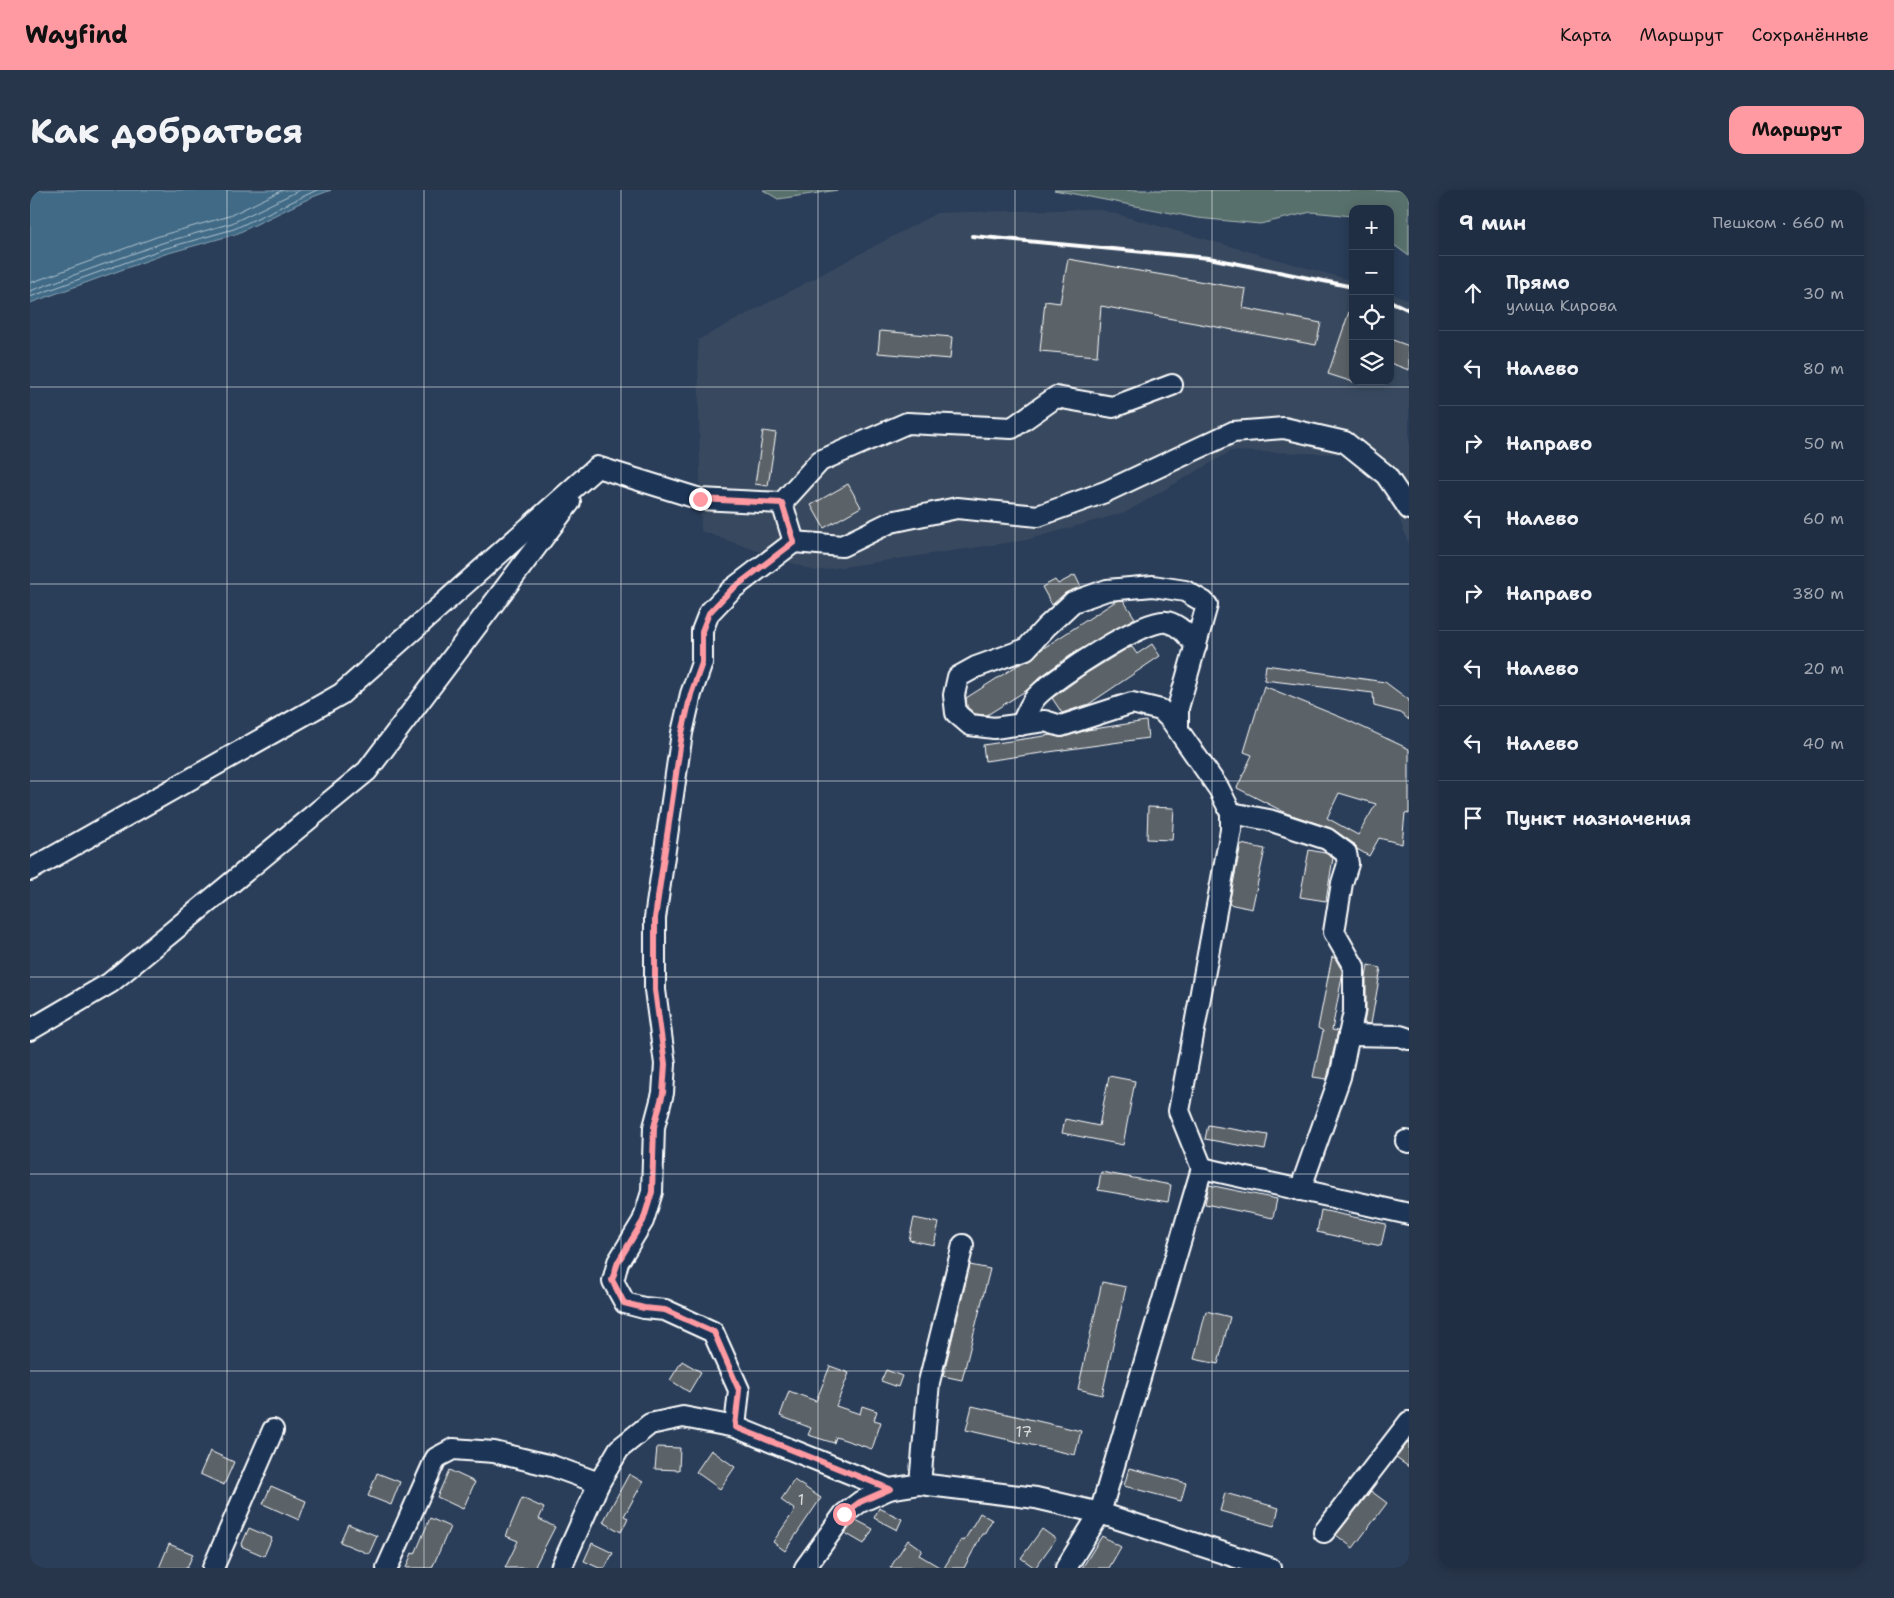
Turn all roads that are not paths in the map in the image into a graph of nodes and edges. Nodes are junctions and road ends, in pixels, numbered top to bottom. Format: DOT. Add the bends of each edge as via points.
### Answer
graph roads {
  1 [pos="1172,385"];
  2 [pos="597,467"];
  3 [pos="782,503"];
  4 [pos="1409,510"];
  5 [pos="794,542"];
  6 [pos="1196,646"];
  7 [pos="1021,725"];
  8 [pos="1178,729"];
  9 [pos="1231,821"];
  10 [pos="30,870"];
  11 [pos="30,1030"];
  12 [pos="1349,1035"];
  13 [pos="1409,1039"];
  14 [pos="1202,1168"];
  15 [pos="1300,1190"];
  16 [pos="1409,1214"];
  17 [pos="963,1245"];
  18 [pos="1409,1422"];
  19 [pos="735,1427"];
  20 [pos="273,1430"];
  21 [pos="599,1483"];
  22 [pos="920,1484"];
  23 [pos="890,1489"];
  24 [pos="1100,1513"];
  25 [pos="1324,1532"];
  26 [pos="213,1568"];
  27 [pos="386,1568"];
  28 [pos="561,1568"];
  29 [pos="805,1568"];
  30 [pos="1066,1568"];
  31 [pos="1270,1568"];
  1 -- 3 [label="street" via="1114,407 1056,397 1012,428 907,423 820,462"];
  2 -- 3 [label="street" via="700,499"];
  2 -- 10 [label="street" via="341,694"];
  2 -- 11 [label="street" via="367,771 110,983"];
  3 -- 5 [label="street"];
  4 -- 5 [label="street" via="1386,475 1346,442 1284,428 1233,432 1105,492 1038,516 957,508 891,522 842,546"];
  5 -- 19 [label="street" via="731,590 709,613 702,631 702,663 682,733 655,918 655,990 665,1064 663,1093 654,1127 652,1192 643,1221 618,1262 612,1280 624,1303 665,1310 714,1332 739,1390"];
  6 -- 7 [label="street" via="1185,632 1166,622 1142,627 1101,650 1036,696"];
  6 -- 7 [label="street" via="1207,605 1185,591 1153,586 1107,590 1073,602 1026,649 958,677 954,696 956,713 970,725 994,728"];
  6 -- 8 [label="street" via="1178,708"];
  7 -- 8 [label="street" via="1045,721 1061,726 1132,703 1161,710"];
  8 -- 9 [label="street" via="1220,789"];
  9 -- 12 [label="street" via="1269,820 1327,839 1346,853 1348,864 1334,932 1354,967 1354,1012"];
  9 -- 14 [label="street" via="1179,1111"];
  12 -- 13 [label="street"];
  12 -- 15 [label="street" via="1340,1077"];
  14 -- 15 [label="street"];
  14 -- 24 [label="street"];
  15 -- 16 [label="street"];
  17 -- 22 [label="street" via="929,1382"];
  18 -- 25 [label="street"];
  19 -- 21 [label="street" via="683,1417 650,1424 619,1448"];
  19 -- 23 [label="street"];
  20 -- 26 [label="street"];
  21 -- 27 [label="street" via="552,1466 494,1452 453,1449 436,1458"];
  21 -- 28 [label="street"];
  22 -- 23 [label="street"];
  22 -- 24 [label="street" via="1036,1498"];
  23 -- 29 [label="street" via="860,1502 844,1514"];
  24 -- 30 [label="street"];
  24 -- 31 [label="street"];
}
